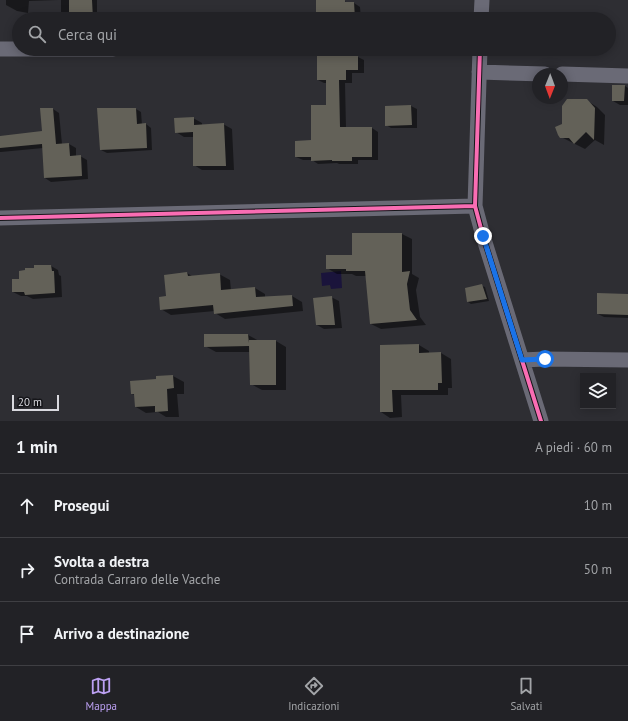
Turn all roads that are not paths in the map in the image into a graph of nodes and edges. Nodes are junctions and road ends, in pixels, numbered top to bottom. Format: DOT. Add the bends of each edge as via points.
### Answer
graph roads {
  1 [pos="482,0"];
  2 [pos="482,12"];
  3 [pos="0,50"];
  4 [pos="12,50"];
  5 [pos="480,56"];
  6 [pos="479,72"];
  7 [pos="532,74"];
  8 [pos="568,74"];
  9 [pos="628,76"];
  10 [pos="475,206"];
  11 [pos="0,218"];
  12 [pos="522,360"];
  13 [pos="628,360"];
  14 [pos="541,421"];
  1 -- 2 [label="street"];
  3 -- 4 [label="street"];
  5 -- 6 [label="street"];
  6 -- 7 [label="street"];
  6 -- 10 [label="street"];
  8 -- 9 [label="street"];
  10 -- 11 [label="street"];
  10 -- 12 [label="street"];
  12 -- 13 [label="street"];
  12 -- 14 [label="street"];
}
